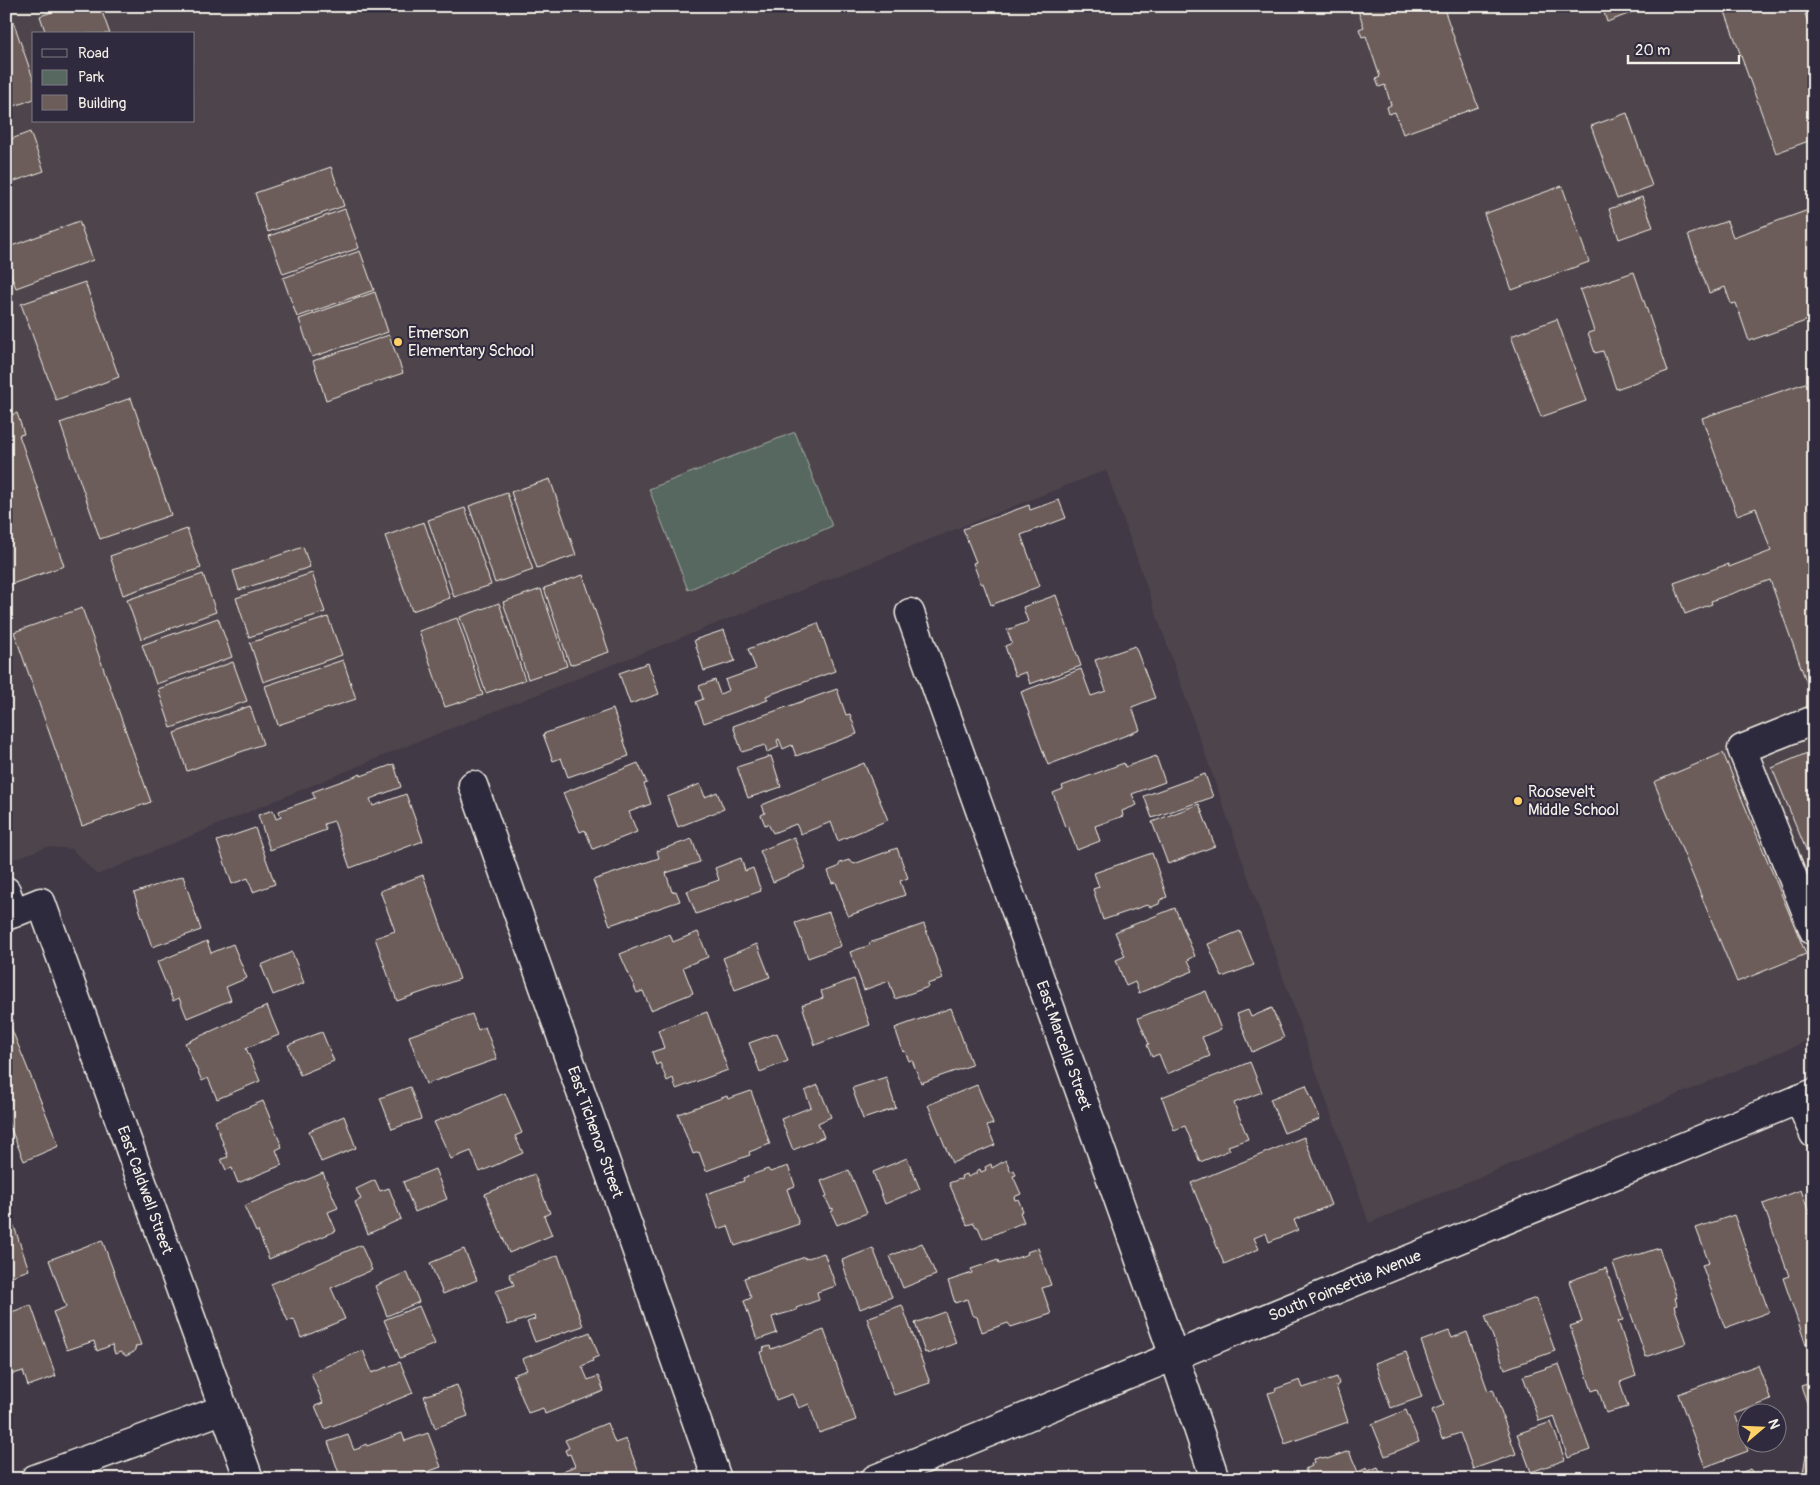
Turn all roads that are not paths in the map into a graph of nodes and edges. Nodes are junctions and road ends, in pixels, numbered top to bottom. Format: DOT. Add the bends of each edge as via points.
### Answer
graph roads {
  1 [pos="910,613"];
  2 [pos="1814,720"];
  3 [pos="473,785"];
  4 [pos="9,907"];
  5 [pos="1814,931"];
  6 [pos="1806,1096"];
  7 [pos="1814,1134"];
  8 [pos="1174,1356"];
  9 [pos="224,1409"];
  10 [pos="35,1479"];
  11 [pos="249,1479"];
  12 [pos="717,1479"];
  13 [pos="875,1479"];
  14 [pos="1216,1479"];
  1 -- 8 [label="street, East Marcelle Street"];
  2 -- 5 [label="street" via="1742,749"];
  3 -- 12 [label="street, East Tichenor Street"];
  4 -- 9 [label="street, East Caldwell Street" via="42,902"];
  6 -- 7 [label="street"];
  6 -- 8 [label="street, South Poinsettia Avenue"];
  8 -- 13 [label="street, South Poinsettia Avenue"];
  8 -- 14 [label="street, East Marcelle Street"];
  9 -- 10 [label="street"];
  9 -- 11 [label="street, East Caldwell Street"];
}
